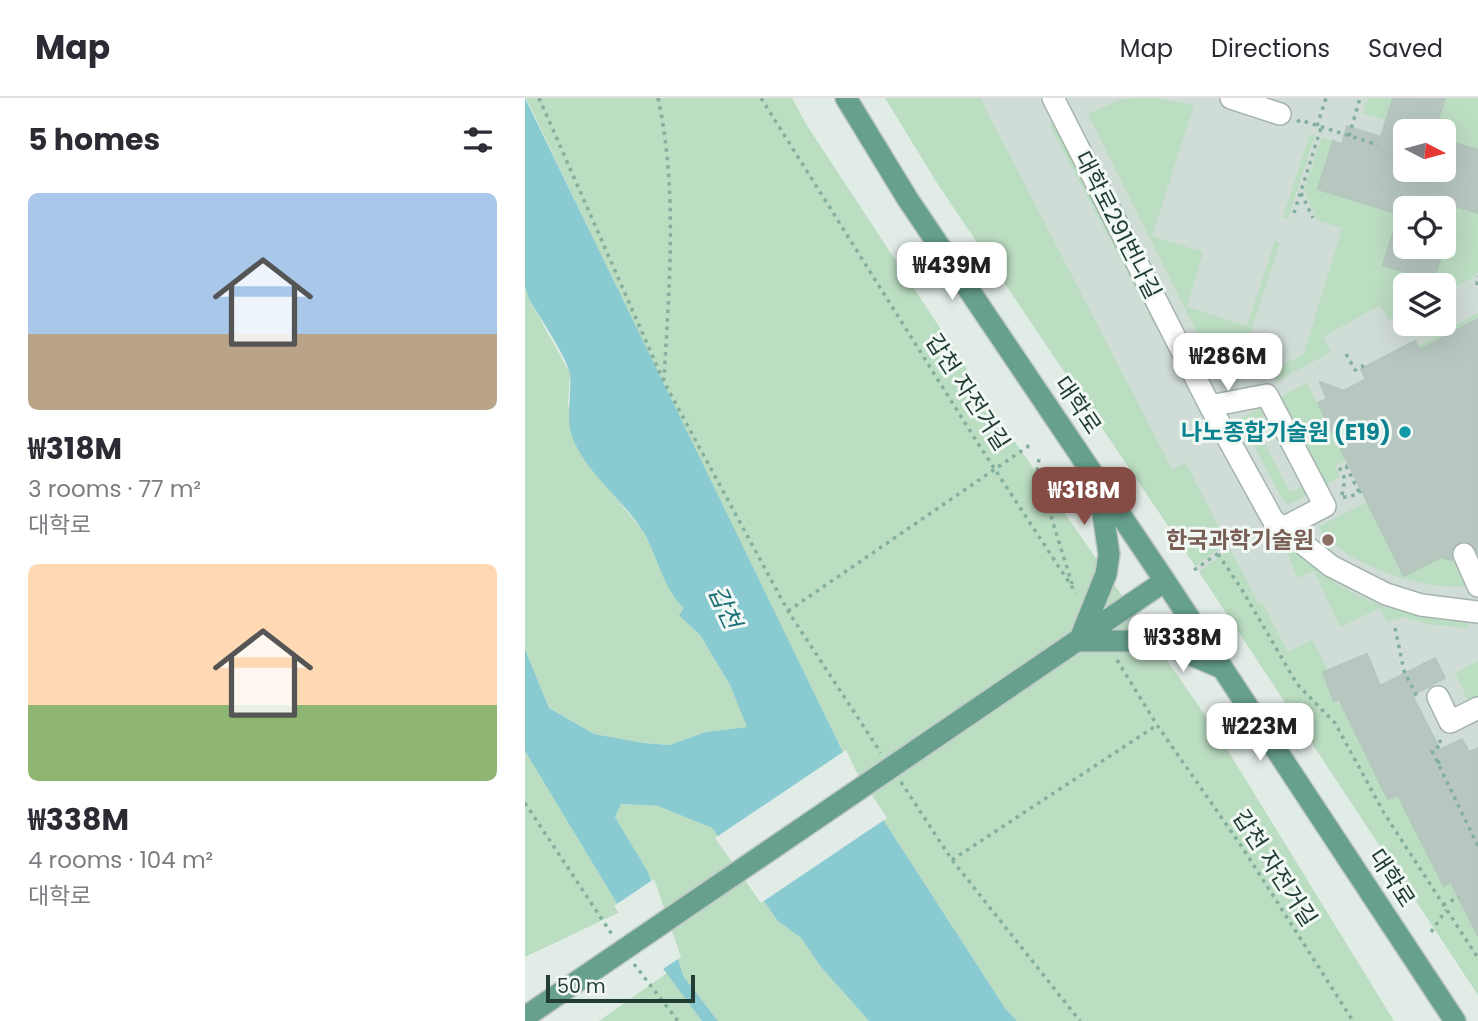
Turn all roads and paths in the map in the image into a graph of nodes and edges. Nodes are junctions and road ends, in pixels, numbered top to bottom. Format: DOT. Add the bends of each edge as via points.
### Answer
graph roads {
  1 [pos="539,98"];
  2 [pos="658,98"];
  3 [pos="761,98"];
  4 [pos="846,98"];
  5 [pos="1231,98"];
  6 [pos="1326,98"];
  7 [pos="1360,98"];
  8 [pos="1060,100"];
  9 [pos="1280,114"];
  10 [pos="1321,128"];
  11 [pos="1349,136"];
  12 [pos="1378,145"];
  13 [pos="1301,191"];
  14 [pos="1294,213"];
  15 [pos="1313,218"];
  16 [pos="1478,276"];
  17 [pos="1477,285"];
  18 [pos="1346,354"];
  19 [pos="1364,368"];
  20 [pos="664,382"];
  21 [pos="1210,406"];
  22 [pos="1030,445"];
  23 [pos="1039,458"];
  24 [pos="995,467"];
  25 [pos="1098,482"];
  26 [pos="1342,497"];
  27 [pos="1350,497"];
  28 [pos="1283,528"];
  29 [pos="1229,545"];
  30 [pos="1218,554"];
  31 [pos="1464,554"];
  32 [pos="1194,570"];
  33 [pos="1165,581"];
  34 [pos="1478,586"];
  35 [pos="1074,589"];
  36 [pos="1080,601"];
  37 [pos="788,611"];
  38 [pos="1478,612"];
  39 [pos="1395,628"];
  40 [pos="1079,641"];
  41 [pos="1115,657"];
  42 [pos="1223,669"];
  43 [pos="1429,700"];
  44 [pos="1478,708"];
  45 [pos="1157,725"];
  46 [pos="1436,734"];
  47 [pos="885,758"];
  48 [pos="1444,760"];
  49 [pos="1437,763"];
  50 [pos="900,781"];
  51 [pos="525,803"];
  52 [pos="1478,846"];
  53 [pos="952,860"];
  54 [pos="1459,897"];
  55 [pos="1444,908"];
  56 [pos="1431,932"];
  57 [pos="616,940"];
  58 [pos="1478,958"];
  59 [pos="631,960"];
  60 [pos="525,1017"];
  61 [pos="678,1021"];
  62 [pos="1080,1021"];
  63 [pos="1353,1021"];
  64 [pos="1455,1021"];
  1 -- 20 [label="path"];
  2 -- 20 [label="path" via="669,183"];
  3 -- 24 [label="path, 갑천 자전거길"];
  4 -- 25 [label="main road, 대학로" via="907,198"];
  5 -- 9 [label="street"];
  6 -- 10 [label="path" via="1317,126"];
  7 -- 11 [label="path"];
  8 -- 21 [label="street, 대학로291번나길"];
  10 -- 11 [label="path"];
  10 -- 13 [label="path"];
  11 -- 12 [label="path"];
  13 -- 14 [label="path"];
  13 -- 15 [label="path"];
  16 -- 17 [label="path"];
  18 -- 19 [label="path" via="1355,370"];
  20 -- 37 [label="path"];
  21 -- 28 [label="street, 대학로291번나길" via="1273,520"];
  21 -- 28 [label="street" via="1267,395 1325,506"];
  22 -- 24 [label="path"];
  23 -- 35 [label="path" via="1037,471"];
  24 -- 35 [label="path, 갑천 자전거길"];
  24 -- 37 [label="path"];
  25 -- 33 [label="main road, 대학로"];
  25 -- 40 [label="main road, bridge" via="1109,554 1106,574"];
  26 -- 27 [label="path" via="1345,479 1340,469 1346,466 1360,491"];
  28 -- 38 [label="street, 대학로291번나길" via="1331,566 1386,594 1421,605"];
  29 -- 30 [label="path"];
  30 -- 32 [label="path"];
  30 -- 55 [label="path" via="1297,684 1335,723"];
  31 -- 34 [label="street"];
  33 -- 40 [label="main road, bridge"];
  33 -- 42 [label="main road, 대학로"];
  35 -- 36 [label="path, 갑천 자전거길"];
  37 -- 47 [label="path"];
  39 -- 43 [label="path" via="1404,671"];
  40 -- 42 [label="main road, bridge" via="1161,642"];
  40 -- 60 [label="main road, bridge"];
  41 -- 45 [label="path, 갑천 자전거길"];
  42 -- 64 [label="main road, 대학로"];
  43 -- 44 [label="street" via="1451,722"];
  45 -- 53 [label="path"];
  45 -- 63 [label="path, 갑천 자전거길" via="1242,847"];
  46 -- 49 [label="path" via="1441,744 1431,751"];
  48 -- 49 [label="path"];
  49 -- 52 [label="path"];
  50 -- 53 [label="path"];
  51 -- 57 [label="path"];
  53 -- 62 [label="path"];
  54 -- 55 [label="path"];
  55 -- 56 [label="path"];
  55 -- 58 [label="path"];
  59 -- 61 [label="path"];
}
